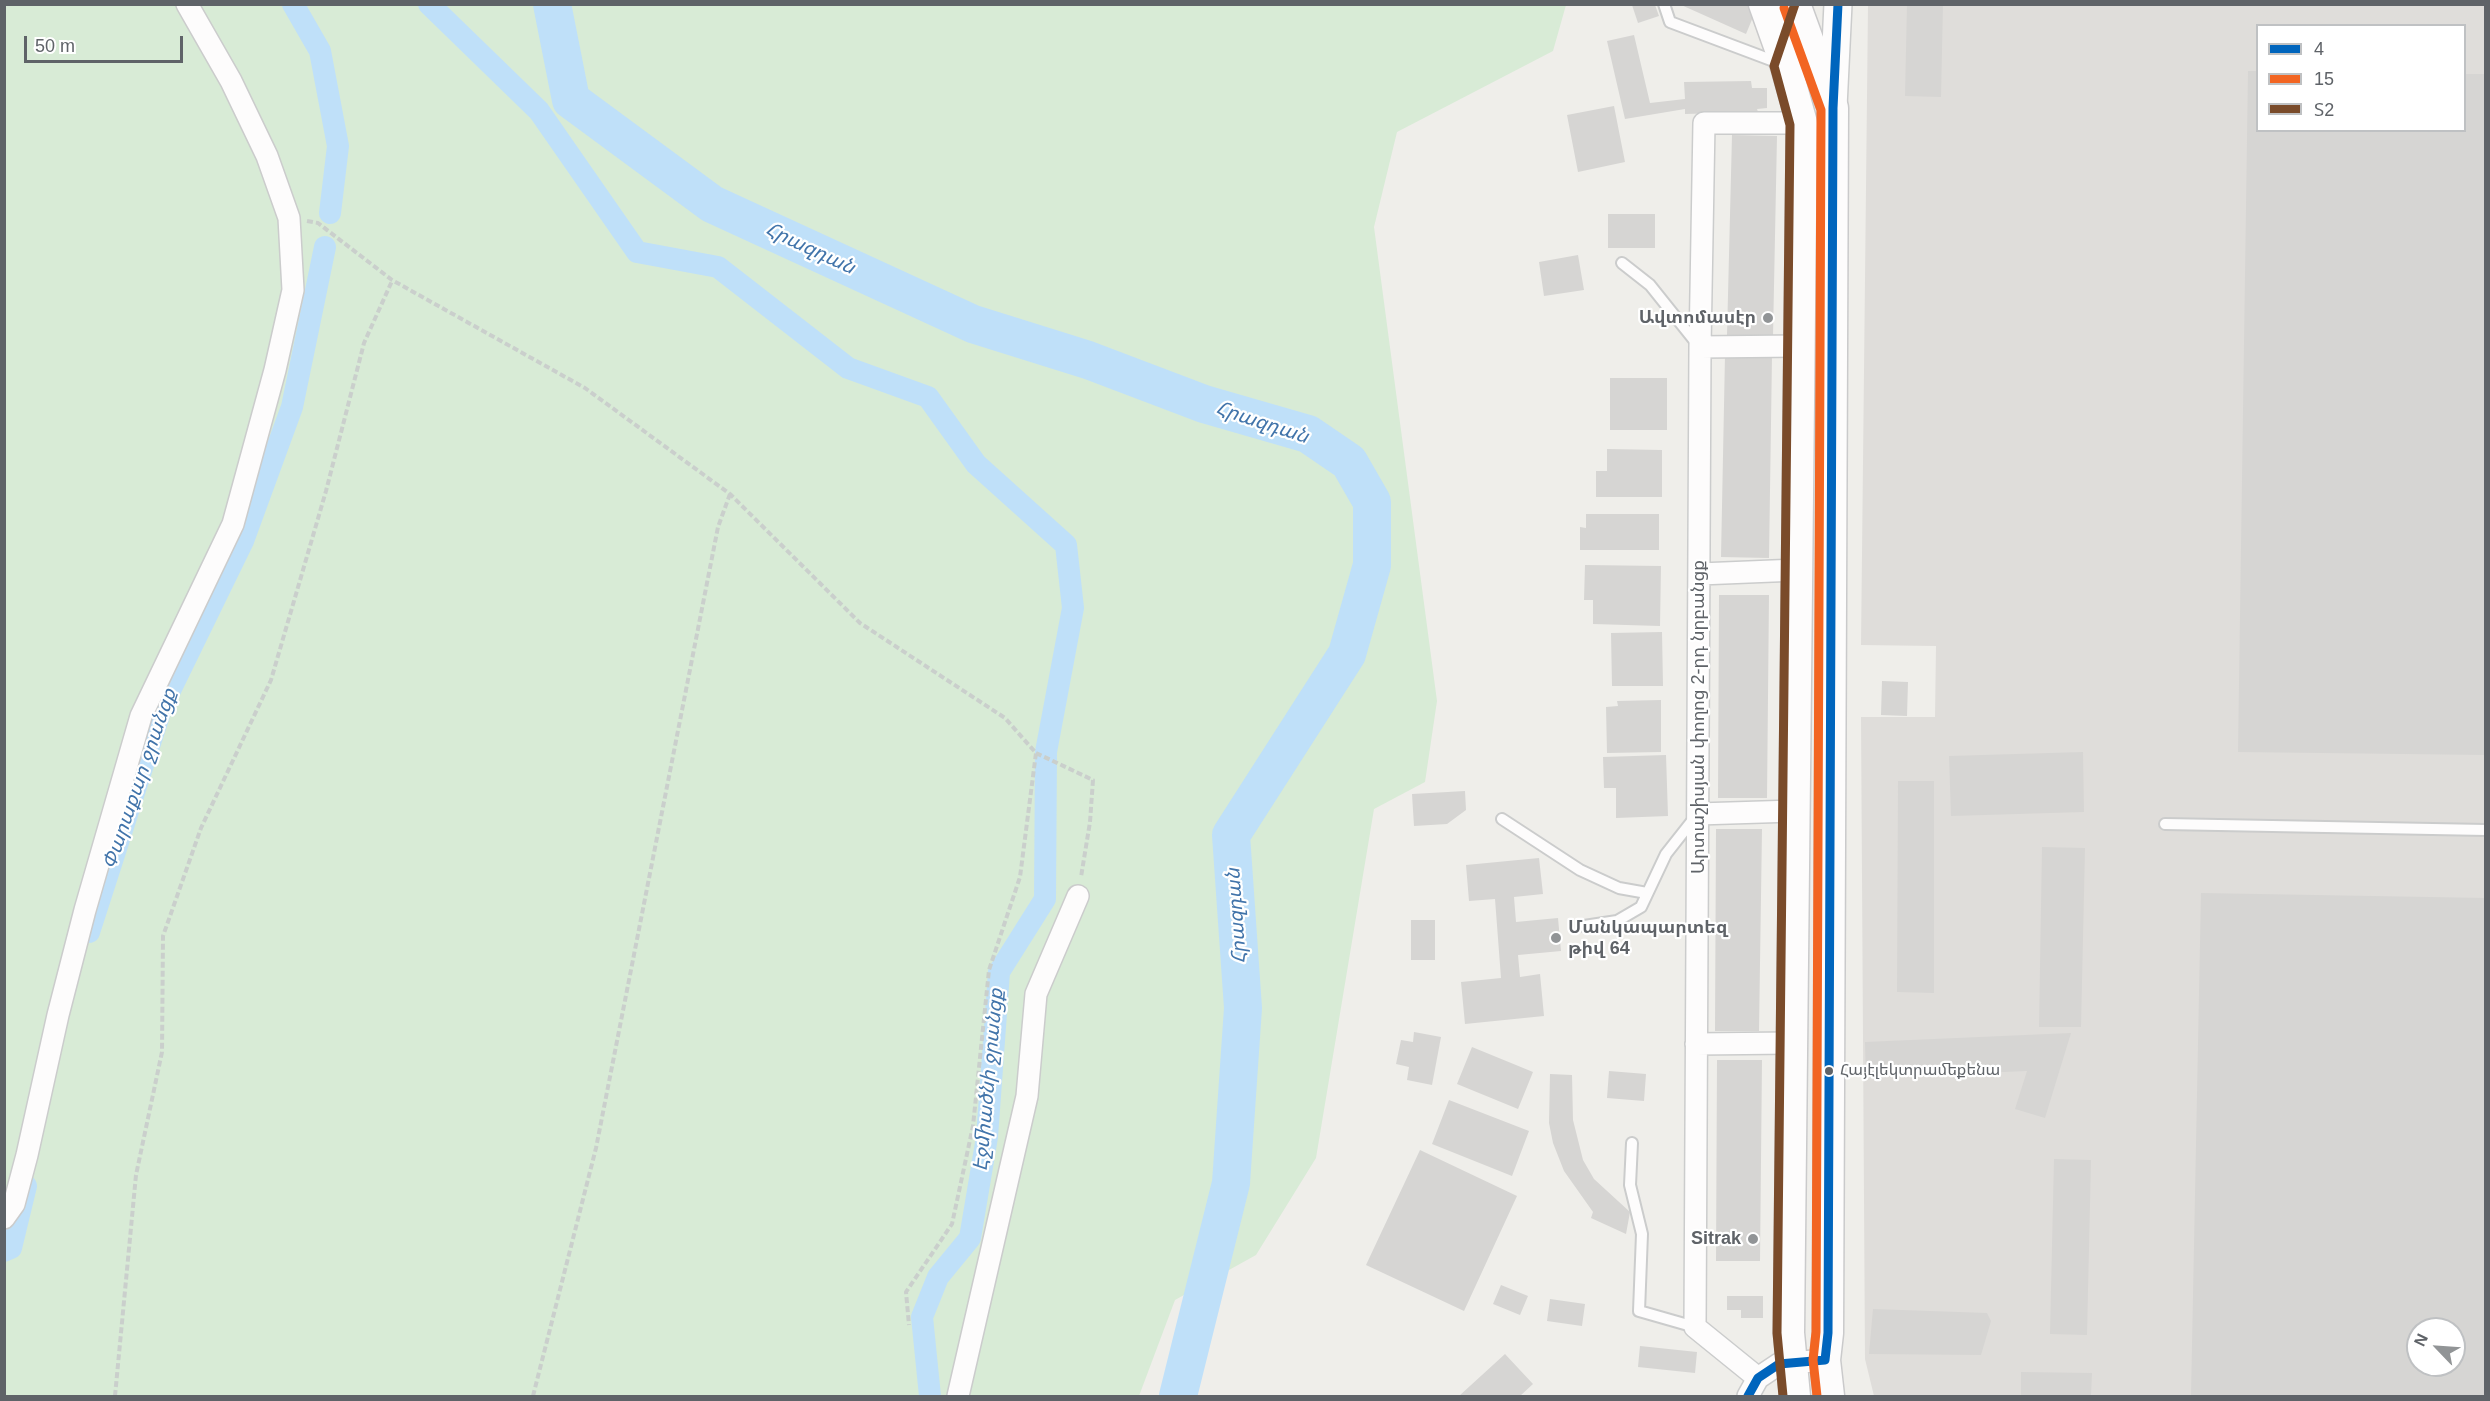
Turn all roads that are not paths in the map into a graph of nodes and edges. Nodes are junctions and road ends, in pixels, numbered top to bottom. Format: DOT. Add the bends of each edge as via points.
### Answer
graph roads {
  1 [pos="187,4"];
  2 [pos="1664,4"];
  3 [pos="1764,4"];
  4 [pos="1838,4"];
  5 [pos="1802,11"];
  6 [pos="1786,66"];
  7 [pos="1833,108"];
  8 [pos="1802,123"];
  9 [pos="1622,263"];
  10 [pos="1800,346"];
  11 [pos="1700,347"];
  12 [pos="1797,570"];
  13 [pos="1700,574"];
  14 [pos="1794,811"];
  15 [pos="1698,814"];
  16 [pos="1502,819"];
  17 [pos="2165,824"];
  18 [pos="2486,830"];
  19 [pos="1647,893"];
  20 [pos="1078,896"];
  21 [pos="1584,926"];
  22 [pos="1792,1043"];
  23 [pos="1696,1044"];
  24 [pos="1632,1143"];
  25 [pos="4,1218"];
  26 [pos="1695,1327"];
  27 [pos="1825,1360"];
  28 [pos="1791,1361"];
  29 [pos="1753,1387"];
  30 [pos="958,1396"];
  31 [pos="1795,1396"];
  32 [pos="1829,1396"];
  1 -- 25 [label="street" via="231,81 267,156 289,218 293,290 233,524 141,716 85,910 14,1204"];
  2 -- 6 [label="lane" via="1670,22"];
  3 -- 6 [label="main road"];
  4 -- 7 [label="street"];
  5 -- 6 [label="street"];
  5 -- 7 [label="main road"];
  6 -- 8 [label="main road"];
  7 -- 27 [label="main road"];
  8 -- 10 [label="main road"];
  8 -- 11 [label="street, Արտաշիսյան փողոց 2-րդ նրբանցք" via="1704,123"];
  9 -- 11 [label="lane" via="1650,285"];
  10 -- 11 [label="street"];
  10 -- 12 [label="main road"];
  11 -- 13 [label="street, Արտաշիսյան փողոց 2-րդ նրբանցք"];
  12 -- 13 [label="street"];
  12 -- 14 [label="main road"];
  13 -- 15 [label="street, Արտաշիսյան փողոց 2-րդ նրբանցք"];
  14 -- 15 [label="street"];
  14 -- 22 [label="main road"];
  15 -- 19 [label="lane" via="1666,854"];
  15 -- 23 [label="street, Արտաշիսյան փողոց 2-րդ նրբանցք"];
  16 -- 19 [label="lane" via="1580,870 1619,888"];
  17 -- 18 [label="lane"];
  19 -- 21 [label="lane" via="1641,907 1632,914 1617,921"];
  20 -- 30 [label="street" via="1036,994 1027,1096"];
  22 -- 23 [label="street"];
  22 -- 28 [label="main road"];
  23 -- 26 [label="street, Արտաշիսյան փողոց 2-րդ նրբանցք"];
  24 -- 26 [label="lane" via="1630,1185 1642,1233 1638,1311"];
  26 -- 29 [label="street"];
  27 -- 28 [label="street"];
  27 -- 32 [label="main road"];
  28 -- 29 [label="street" via="1779,1364"];
  28 -- 31 [label="main road"];
}
